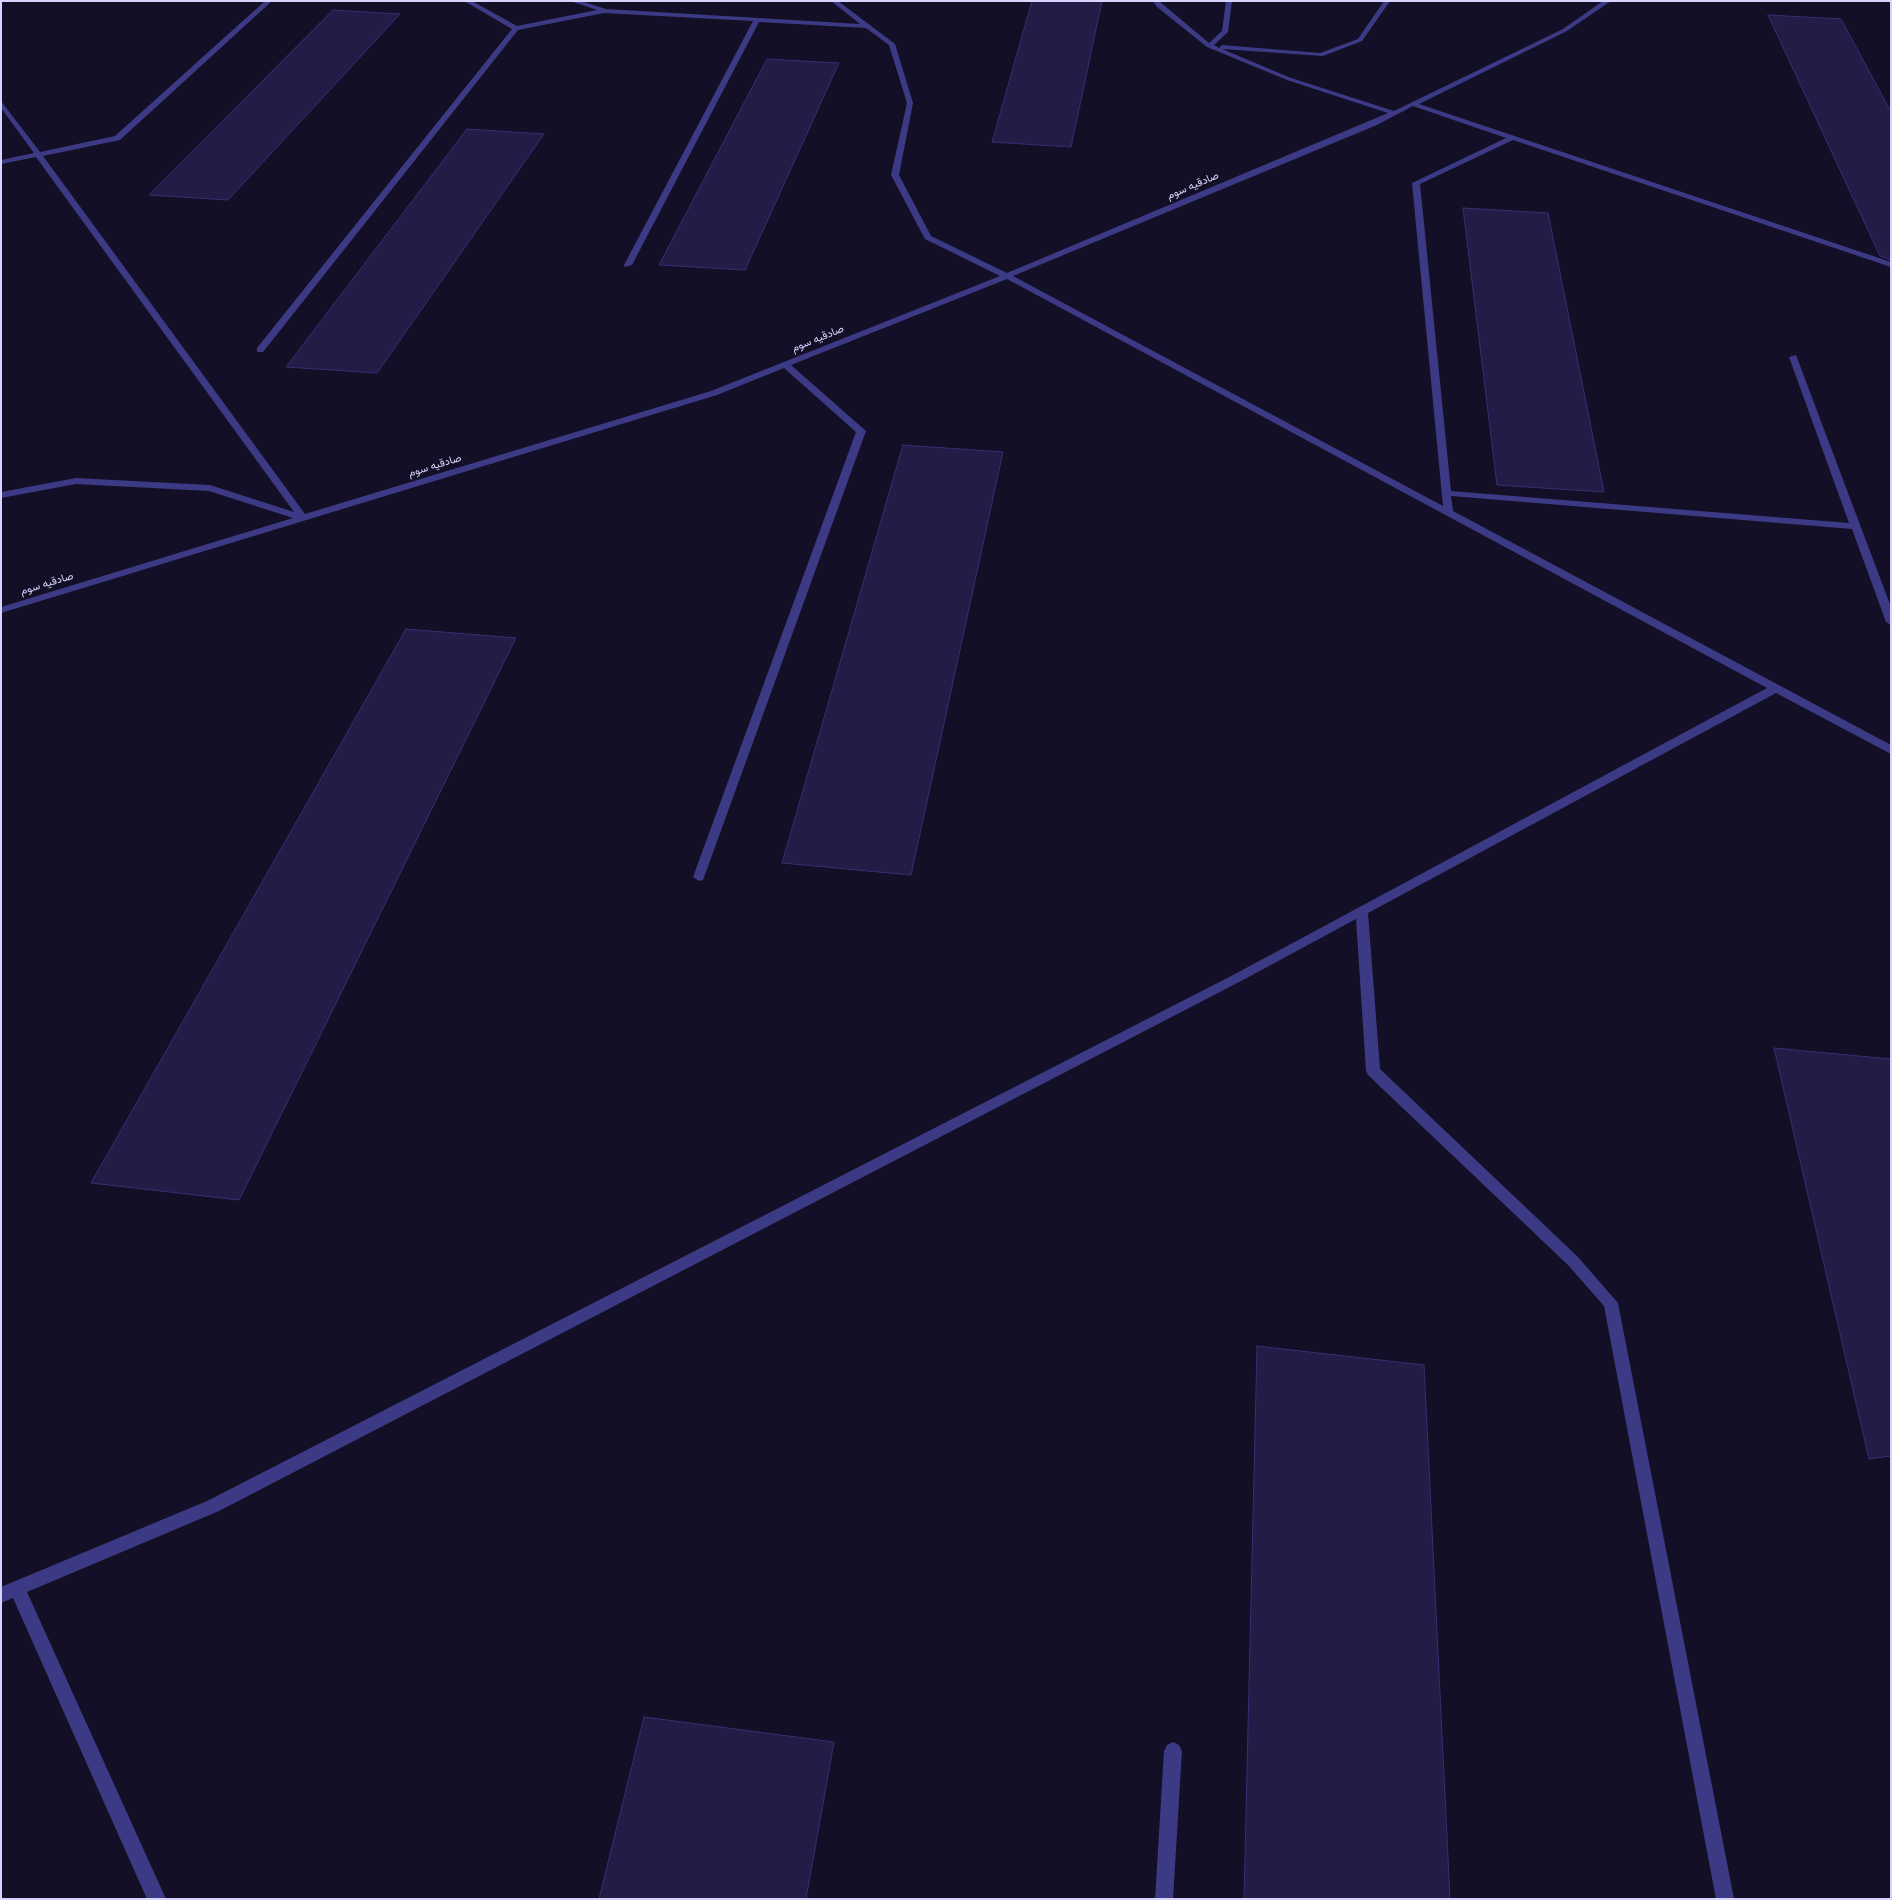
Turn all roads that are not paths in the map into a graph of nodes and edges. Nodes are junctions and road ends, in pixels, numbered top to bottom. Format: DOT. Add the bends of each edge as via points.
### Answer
graph roads {
  1 [pos="269,1"];
  2 [pos="467,1"];
  3 [pos="573,1"];
  4 [pos="834,1"];
  5 [pos="1156,1"];
  6 [pos="1229,1"];
  7 [pos="1387,1"];
  8 [pos="1591,1"];
  9 [pos="1606,3"];
  10 [pos="606,11"];
  11 [pos="757,20"];
  12 [pos="868,26"];
  13 [pos="516,28"];
  14 [pos="1209,46"];
  15 [pos="1,103"];
  16 [pos="1413,104"];
  17 [pos="1394,113"];
  18 [pos="1512,138"];
  19 [pos="39,154"];
  20 [pos="1,162"];
  21 [pos="628,265"];
  22 [pos="1891,266"];
  23 [pos="1007,276"];
  24 [pos="260,350"];
  25 [pos="1793,357"];
  26 [pos="785,364"];
  27 [pos="1446,493"];
  28 [pos="1,495"];
  29 [pos="1448,512"];
  30 [pos="303,518"];
  31 [pos="1854,526"];
  32 [pos="1,610"];
  33 [pos="1891,622"];
  34 [pos="1776,688"];
  35 [pos="1891,750"];
  36 [pos="699,877"];
  37 [pos="1362,911"];
  38 [pos="9,1592"];
  39 [pos="1173,1751"];
  40 [pos="157,1899"];
  41 [pos="1164,1899"];
  42 [pos="1725,1899"];
  1 -- 19 [label="street" via="117,138"];
  2 -- 13 [label="street"];
  3 -- 10 [label="street"];
  4 -- 12 [label="street"];
  5 -- 14 [label="street"];
  6 -- 14 [label="street" via="1225,32"];
  7 -- 14 [label="street" via="1360,40 1321,55"];
  8 -- 9 [label="street"];
  9 -- 16 [label="street, صادقیه سوم" via="1565,30"];
  10 -- 11 [label="street"];
  10 -- 13 [label="street"];
  11 -- 12 [label="street"];
  11 -- 21 [label="street"];
  12 -- 23 [label="street" via="892,44 910,103 895,175 928,237"];
  13 -- 24 [label="street"];
  14 -- 17 [label="street" via="1288,79"];
  15 -- 19 [label="street"];
  16 -- 17 [label="street, صادقیه سوم"];
  16 -- 18 [label="street"];
  17 -- 23 [label="street, صادقیه سوم"];
  18 -- 22 [label="street"];
  18 -- 27 [label="street" via="1416,183"];
  19 -- 20 [label="street"];
  19 -- 30 [label="street"];
  23 -- 26 [label="street, صادقیه سوم"];
  23 -- 29 [label="street"];
  25 -- 31 [label="street"];
  26 -- 30 [label="street, صادقیه سوم" via="714,393"];
  26 -- 36 [label="street" via="861,431"];
  27 -- 29 [label="street"];
  27 -- 31 [label="street"];
  28 -- 30 [label="street" via="76,481 210,488"];
  29 -- 34 [label="street"];
  30 -- 32 [label="street, صادقیه سوم"];
  31 -- 33 [label="street"];
  34 -- 35 [label="street"];
  34 -- 37 [label="street"];
  37 -- 38 [label="street" via="214,1506"];
  37 -- 42 [label="street" via="1373,1071 1573,1261 1611,1303"];
  38 -- 40 [label="street"];
  39 -- 41 [label="street"];
}
